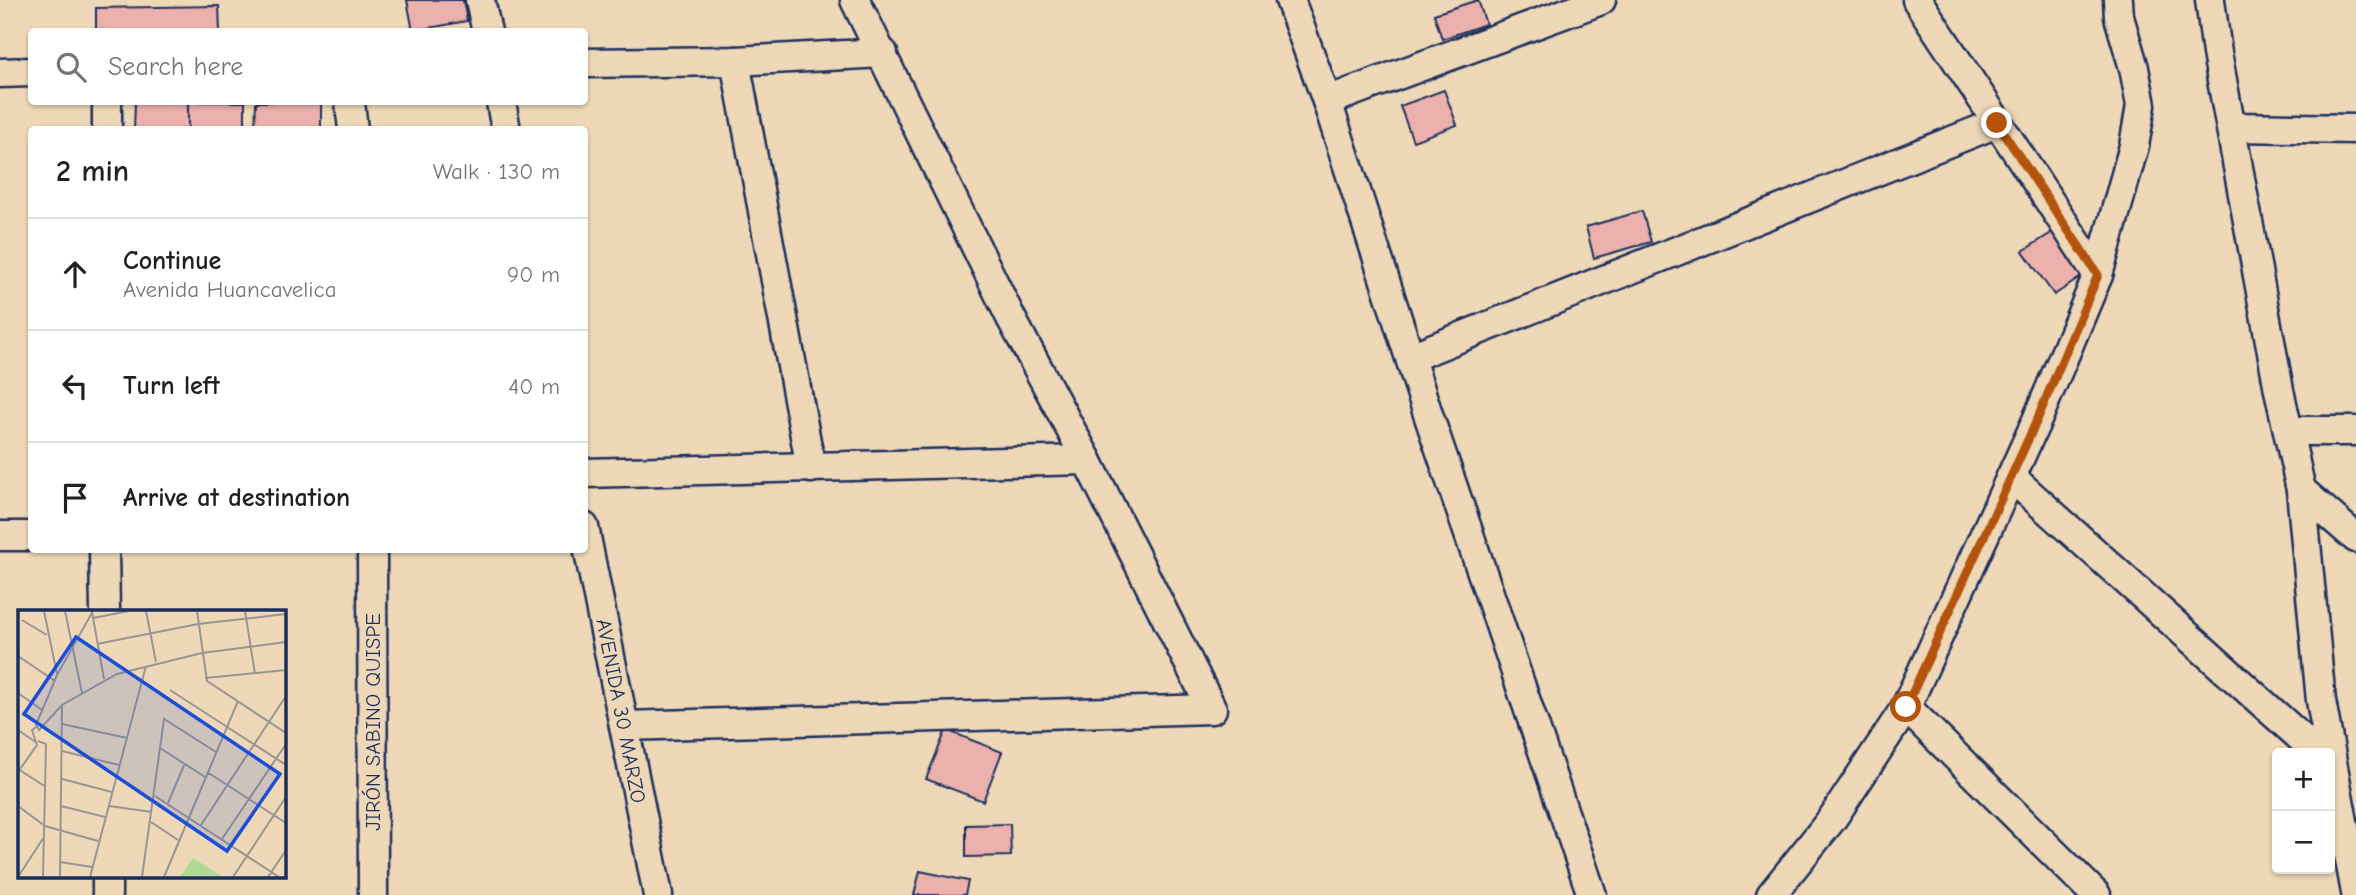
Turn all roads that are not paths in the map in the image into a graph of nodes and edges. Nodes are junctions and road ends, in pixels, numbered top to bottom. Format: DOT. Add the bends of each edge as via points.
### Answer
graph roads {
  1 [pos="480,0"];
  2 [pos="855,0"];
  3 [pos="1290,0"];
  4 [pos="1601,0"];
  5 [pos="1917,0"];
  6 [pos="2118,0"];
  7 [pos="2210,0"];
  8 [pos="485,28"];
  9 [pos="883,53"];
  10 [pos="735,61"];
  11 [pos="588,63"];
  12 [pos="28,72"];
  13 [pos="0,73"];
  14 [pos="1327,101"];
  15 [pos="107,105"];
  16 [pos="351,105"];
  17 [pos="502,105"];
  18 [pos="1997,123"];
  19 [pos="107,126"];
  20 [pos="354,126"];
  21 [pos="505,126"];
  22 [pos="2232,127"];
  23 [pos="2356,129"];
  24 [pos="2098,275"];
  25 [pos="1411,357"];
  26 [pos="2289,431"];
  27 [pos="2356,431"];
  28 [pos="1087,460"];
  29 [pos="811,468"];
  30 [pos="588,473"];
  31 [pos="2011,477"];
  32 [pos="2301,490"];
  33 [pos="0,536"];
  34 [pos="28,536"];
  35 [pos="2356,538"];
  36 [pos="588,547"];
  37 [pos="104,553"];
  38 [pos="372,553"];
  39 [pos="104,610"];
  40 [pos="1906,707"];
  41 [pos="624,726"];
  42 [pos="2313,748"];
  43 [pos="2326,748"];
  44 [pos="2335,769"];
  45 [pos="2356,791"];
  46 [pos="2335,797"];
  47 [pos="2356,893"];
  48 [pos="373,895"];
  49 [pos="658,895"];
  50 [pos="1592,895"];
  51 [pos="1771,895"];
  52 [pos="2096,895"];
  1 -- 8 [label="street"];
  2 -- 9 [label="street"];
  3 -- 14 [label="street"];
  4 -- 14 [label="street"];
  5 -- 18 [label="street"];
  6 -- 24 [label="street" via="2141,105"];
  7 -- 22 [label="street"];
  9 -- 10 [label="street"];
  9 -- 28 [label="street"];
  10 -- 11 [label="street"];
  10 -- 29 [label="street"];
  12 -- 13 [label="street"];
  14 -- 25 [label="street"];
  15 -- 19 [label="street"];
  16 -- 20 [label="street"];
  17 -- 21 [label="street"];
  18 -- 24 [label="street"];
  18 -- 25 [label="street"];
  22 -- 23 [label="street"];
  22 -- 26 [label="street"];
  24 -- 31 [label="street"];
  25 -- 50 [label="street"];
  26 -- 27 [label="street"];
  26 -- 32 [label="street"];
  28 -- 29 [label="street"];
  28 -- 41 [label="street" via="1212,709"];
  29 -- 30 [label="street"];
  31 -- 40 [label="street"];
  31 -- 42 [label="street"];
  32 -- 35 [label="street"];
  32 -- 43 [label="street"];
  33 -- 34 [label="street"];
  36 -- 41 [label="street, AVENIDA 30 MARZO"];
  37 -- 39 [label="street"];
  38 -- 48 [label="street, JIRÓN SABINO QUISPE"];
  40 -- 51 [label="street" via="1832,819"];
  40 -- 52 [label="street"];
  41 -- 49 [label="street, AVENIDA 30 MARZO"];
  44 -- 45 [label="street"];
  46 -- 47 [label="street"];
}
